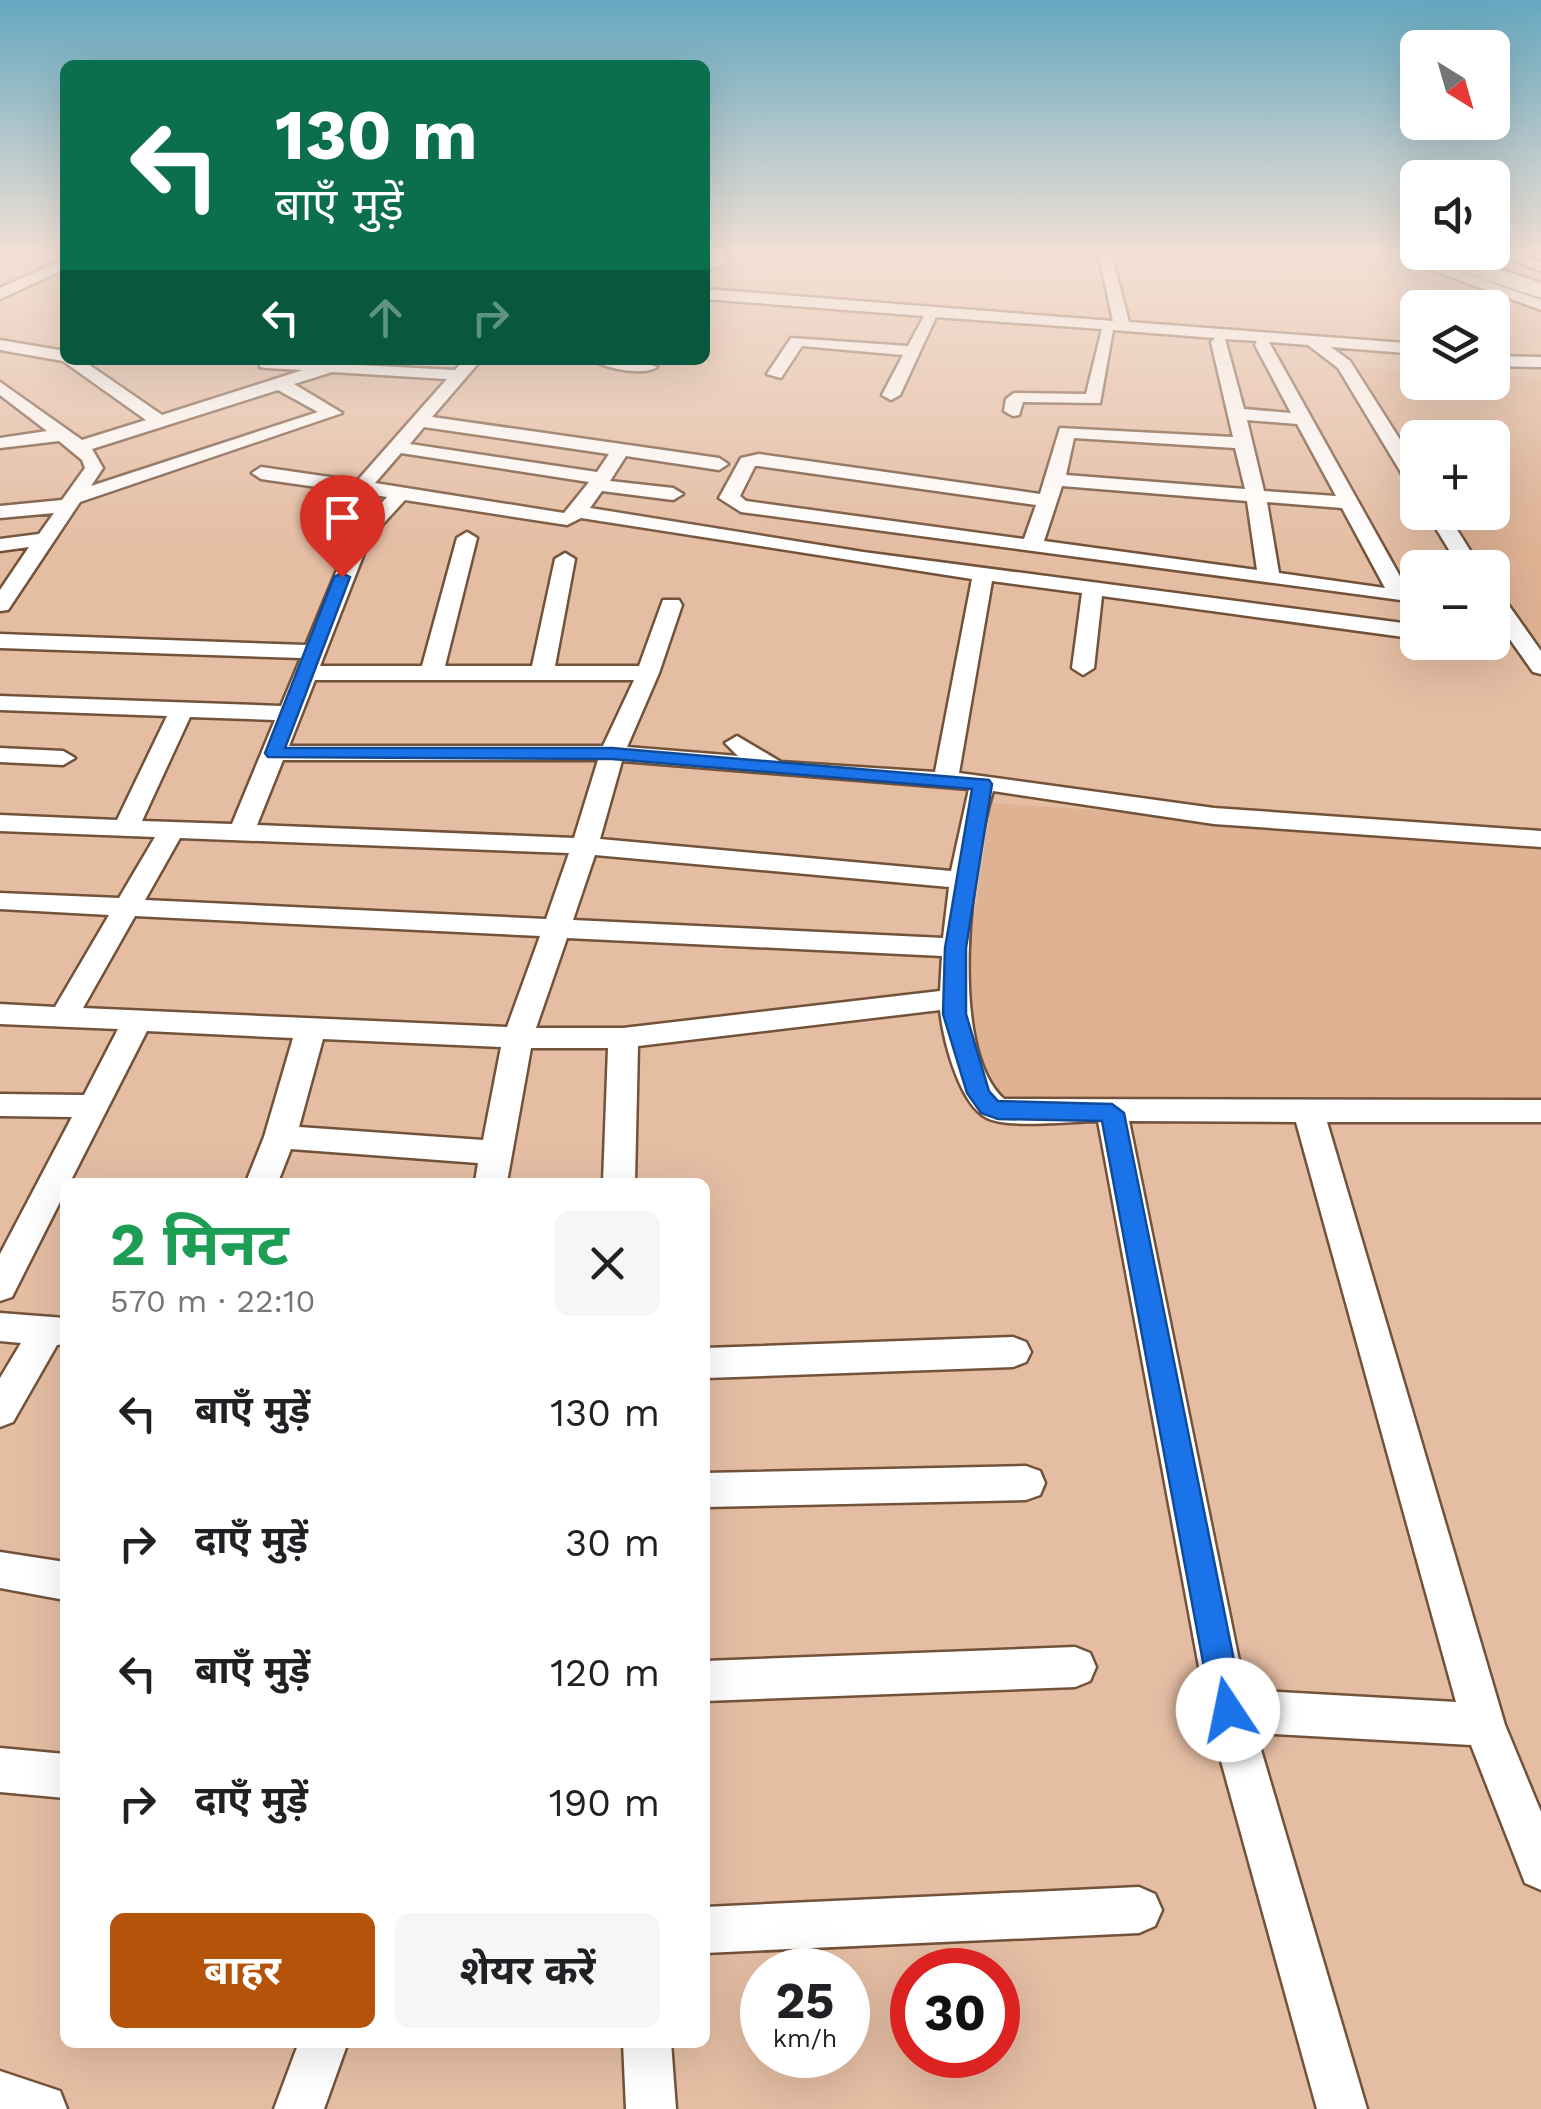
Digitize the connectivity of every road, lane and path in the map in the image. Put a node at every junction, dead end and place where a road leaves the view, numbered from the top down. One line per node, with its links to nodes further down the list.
1 (789, 353): 15 (street)
2 (913, 353): 18 (street)
3 (1108, 353): 19 (street)
4 (1222, 353): 20 (street)
5 (1268, 353): 21 (street)
6 (1329, 353): 30 (street)
7 (1510, 358): 8 (street)
8 (1541, 359)
9 (78, 365): 23 (street)
10 (298, 365): 12 (street)
11 (636, 365): 13 (street)
12 (331, 367): 14 (street); 16 (street)
13 (649, 367)
14 (467, 368): 22 (street)
15 (775, 374)
16 (282, 384): 23 (street); 39 (street)
17 (0, 387): 24 (street)
18 (890, 395)
19 (1012, 411)
20 (1238, 414): 21 (street); 26 (street)
21 (1304, 419): 41 (street)
22 (420, 420): 27 (street); 29 (street)
23 (160, 422): 28 (street)
24 (62, 434): 25 (street); 28 (street)
25 (0, 443)
26 (1244, 443): 33 (street); 38 (street)
27 (396, 447): 34 (street); 35 (street)
28 (79, 448): 39 (street)
29 (621, 450): 31 (street); 34 (street)
30 (1400, 455)
31 (719, 464)
32 (261, 473): 35 (street)
33 (1055, 480): 38 (street); 40 (street)
34 (600, 482): 37 (street); 43 (street)
35 (362, 487): 36 (street)
36 (400, 494): 43 (street); 62 (street)
37 (673, 494)
38 (1256, 497): 41 (street); 50 (street)
39 (75, 501): 42 (street); 45 (street)
40 (1048, 501): 47 (street); 47 (street)
41 (1349, 504): 51 (street)
42 (0, 512)
43 (578, 512): 49 (street)
44 (468, 538): 64 (street)
45 (48, 539): 46 (street); 52 (street)
46 (0, 544)
47 (1032, 546): 50 (street)
48 (564, 559): 65 (street)
49 (983, 573): 53 (street); 76 (street)
50 (1269, 578): 54 (street)
51 (1400, 582)
52 (8, 583): 55 (street)
53 (1093, 587): 58 (street); 63 (street)
54 (1400, 595)
55 (0, 605)
56 (671, 605): 66 (street)
57 (1510, 623): 61 (street)
58 (1400, 630)
59 (0, 641): 62 (street)
60 (1510, 649): 61 (street)
61 (1534, 657)
62 (308, 662): 64 (street); 69 (street)
63 (1083, 668)
64 (432, 673): 65 (street)
65 (542, 673): 66 (street)
66 (648, 673): 72 (street)
67 (0, 703): 68 (street)
68 (182, 709): 69 (street); 79 (street)
69 (290, 714): 71 (street)
70 (737, 743): 75 (street)
71 (274, 753): 72 (street); 81 (street)
72 (612, 754): 75 (street); 83 (street)
73 (0, 755): 74 (street)
74 (62, 758)
75 (765, 764): 76 (street)
76 (946, 779): 77 (street)
77 (982, 784): 82 (street); 84 (street)
78 (0, 824): 79 (street)
79 (125, 829): 80 (street)
80 (171, 831): 81 (street); 86 (street)
81 (241, 834): 83 (street)
82 (1541, 839)
83 (585, 846): 84 (street); 87 (street)
84 (965, 880): 88 (street)
85 (0, 901): 86 (street)
86 (128, 907): 87 (street); 91 (street)
87 (554, 928): 88 (street); 94 (street)
88 (956, 948): 89 (street)
89 (955, 999): 95 (street); 100 (street)
90 (0, 1014): 91 (street)
91 (63, 1018): 92 (street)
92 (136, 1021): 93 (street); 97 (street)
93 (311, 1028): 94 (street); 101 (street)
94 (518, 1038): 95 (street); 102 (street)
95 (623, 1038): 104 (street)
96 (0, 1105): 97 (street)
97 (93, 1106): 105 (street)
98 (1541, 1111): 99 (street)
99 (1309, 1112): 100 (street); 118 (street)
100 (1112, 1113): 117 (street)
101 (280, 1136): 102 (street); 103 (street)
102 (494, 1168)
103 (264, 1178)
104 (619, 1178)
105 (0, 1287)
106 (0, 1327): 107 (street)
107 (56, 1330): 110 (street)
108 (1013, 1352): 109 (street)
109 (710, 1363)
110 (0, 1411)
111 (1026, 1482): 112 (street)
112 (710, 1490)
113 (0, 1570): 114 (street)
114 (60, 1580)
115 (1074, 1667): 116 (street)
116 (710, 1680)
117 (1228, 1710): 118 (street); 130 (street)
118 (1484, 1725): 121 (street)
119 (0, 1770): 120 (street)
120 (60, 1776)
121 (1541, 1867)
122 (1139, 1910): 123 (street)
123 (710, 1930)
124 (322, 2048): 128 (street)
125 (645, 2048): 129 (street)
126 (0, 2096): 127 (street)
127 (42, 2109)
128 (299, 2109)
129 (651, 2109)
130 (1342, 2109)

